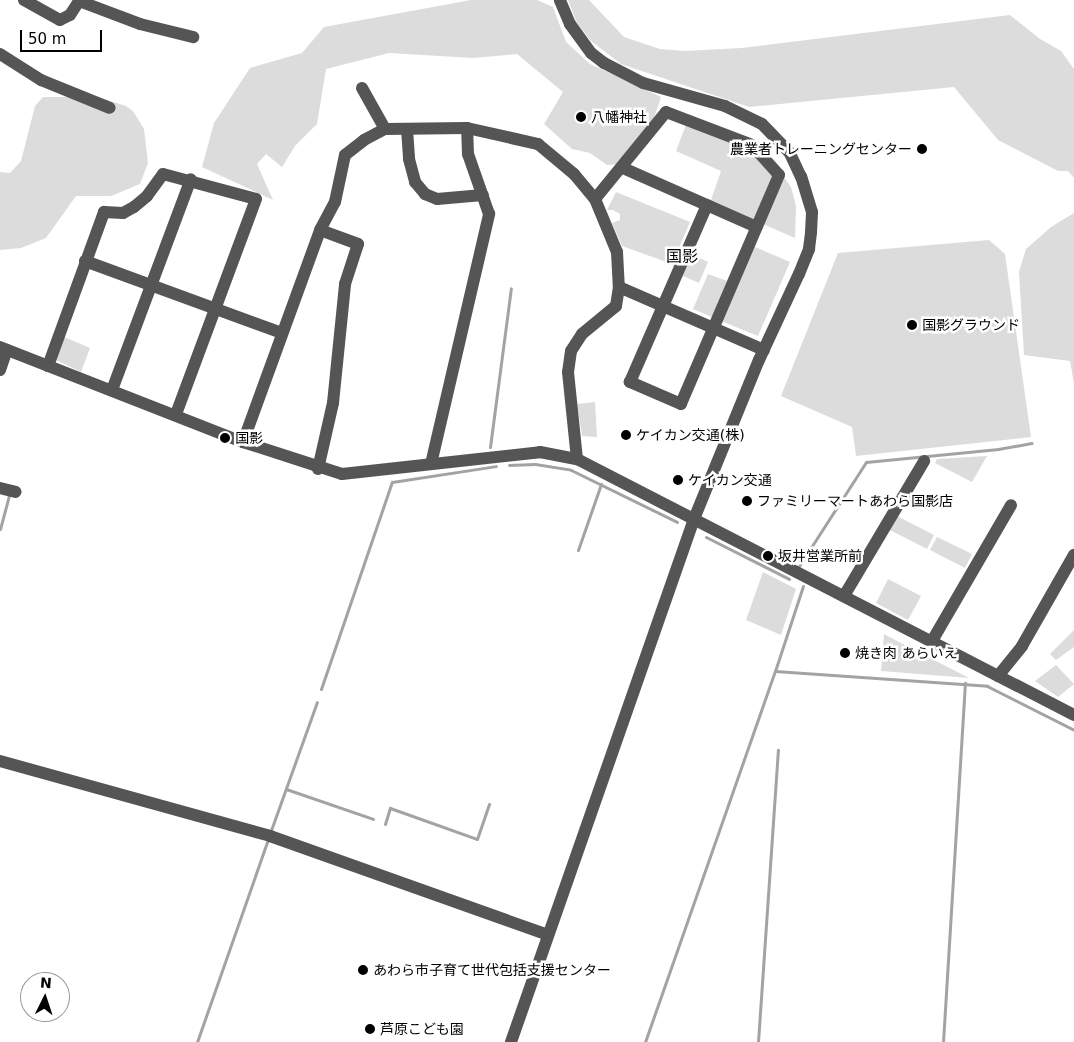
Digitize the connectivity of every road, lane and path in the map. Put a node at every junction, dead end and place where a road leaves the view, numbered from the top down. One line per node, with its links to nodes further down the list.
1 (24, 0): 3 (street)
2 (553, 1): 25 (street)
3 (193, 37)
4 (0, 54): 6 (street)
5 (362, 88): 9 (street)
6 (110, 108)
7 (407, 128): 8 (street); 9 (street); 12 (street)
8 (467, 128): 12 (street); 13 (street)
9 (385, 129): 16 (street)
10 (623, 168): 13 (street); 14 (street); 15 (street)
11 (191, 179): 17 (street); 18 (street); 21 (street)
12 (483, 194): 33 (street)
13 (595, 199): 19 (street)
14 (707, 205): 15 (street); 20 (street)
15 (757, 227): 22 (street)
16 (320, 230): 23 (street); 34 (street)
17 (85, 261): 18 (street); 26 (street)
18 (152, 286): 21 (street); 28 (street)
19 (619, 287): 20 (street); 31 (street)
20 (663, 306): 22 (street); 22 (street)
21 (216, 309): 23 (street); 29 (street)
22 (714, 327): 25 (street)
23 (282, 333): 30 (street)
24 (4, 349): 26 (street); 27 (street)
25 (764, 350): 38 (street)
26 (48, 366): 28 (street)
27 (0, 370)
28 (112, 390): 29 (street)
29 (176, 414): 30 (street)
30 (244, 442): 34 (street)
31 (577, 459): 33 (street); 38 (street)
32 (924, 461): 40 (street)
33 (431, 464): 34 (street)
34 (318, 469)
35 (0, 488): 36 (street)
36 (16, 492)
37 (1011, 505): 41 (street)
38 (694, 519): 40 (street); 45 (street)
39 (1074, 555): 42 (street)
40 (844, 596): 41 (street)
41 (932, 641): 42 (street)
42 (998, 676): 43 (street)
43 (1074, 715)
44 (0, 761): 45 (street)
45 (548, 935): 46 (street)
46 (510, 1042)

